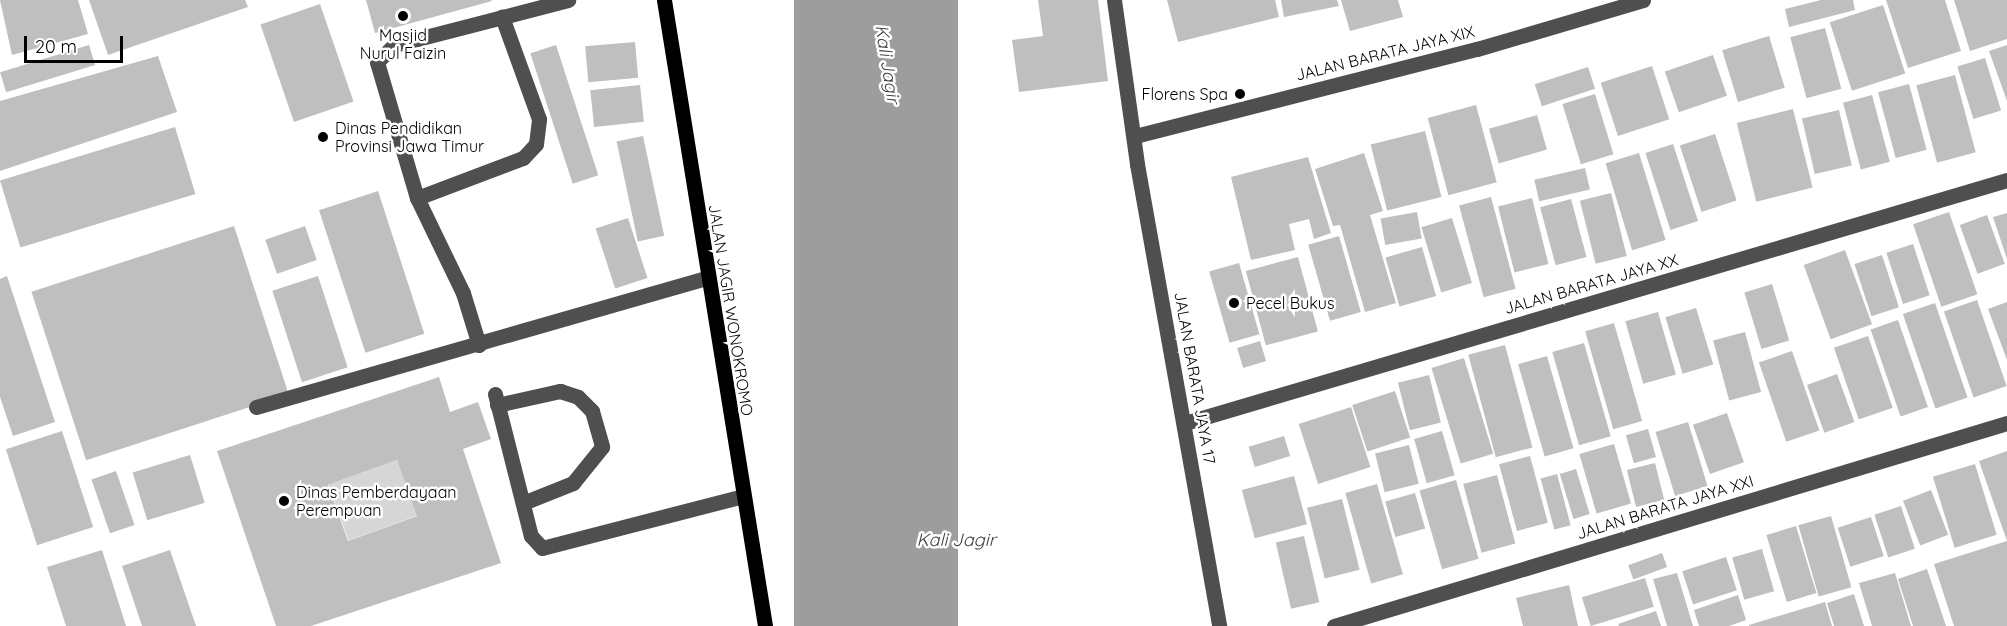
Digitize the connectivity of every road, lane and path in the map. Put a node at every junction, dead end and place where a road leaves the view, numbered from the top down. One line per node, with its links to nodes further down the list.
1 (568, 0): 5 (street)
2 (664, 0): 9 (main road, JALAN JAGIR WONOKROMO)
3 (1114, 0): 6 (street, JALAN BARATA JAYA 17)
4 (1643, 0): 6 (street, JALAN BARATA JAYA XIX)
5 (502, 17): 8 (street); 8 (street)
6 (1135, 136): 12 (street, JALAN BARATA JAYA 17)
7 (2007, 180): 12 (street, JALAN BARATA JAYA XX)
8 (417, 198): 10 (street)
9 (708, 277): 10 (street); 14 (main road, JALAN JAGIR WONOKROMO)
10 (479, 345): 11 (street)
11 (256, 407)
12 (1185, 423): 17 (street, JALAN BARATA JAYA 17)
13 (2007, 423): 18 (street, JALAN BARATA JAYA XXI)
14 (742, 496): 15 (street); 16 (main road, JALAN JAGIR WONOKROMO)
15 (523, 503): 15 (street)
16 (765, 626)
17 (1219, 626)
18 (1334, 626)

